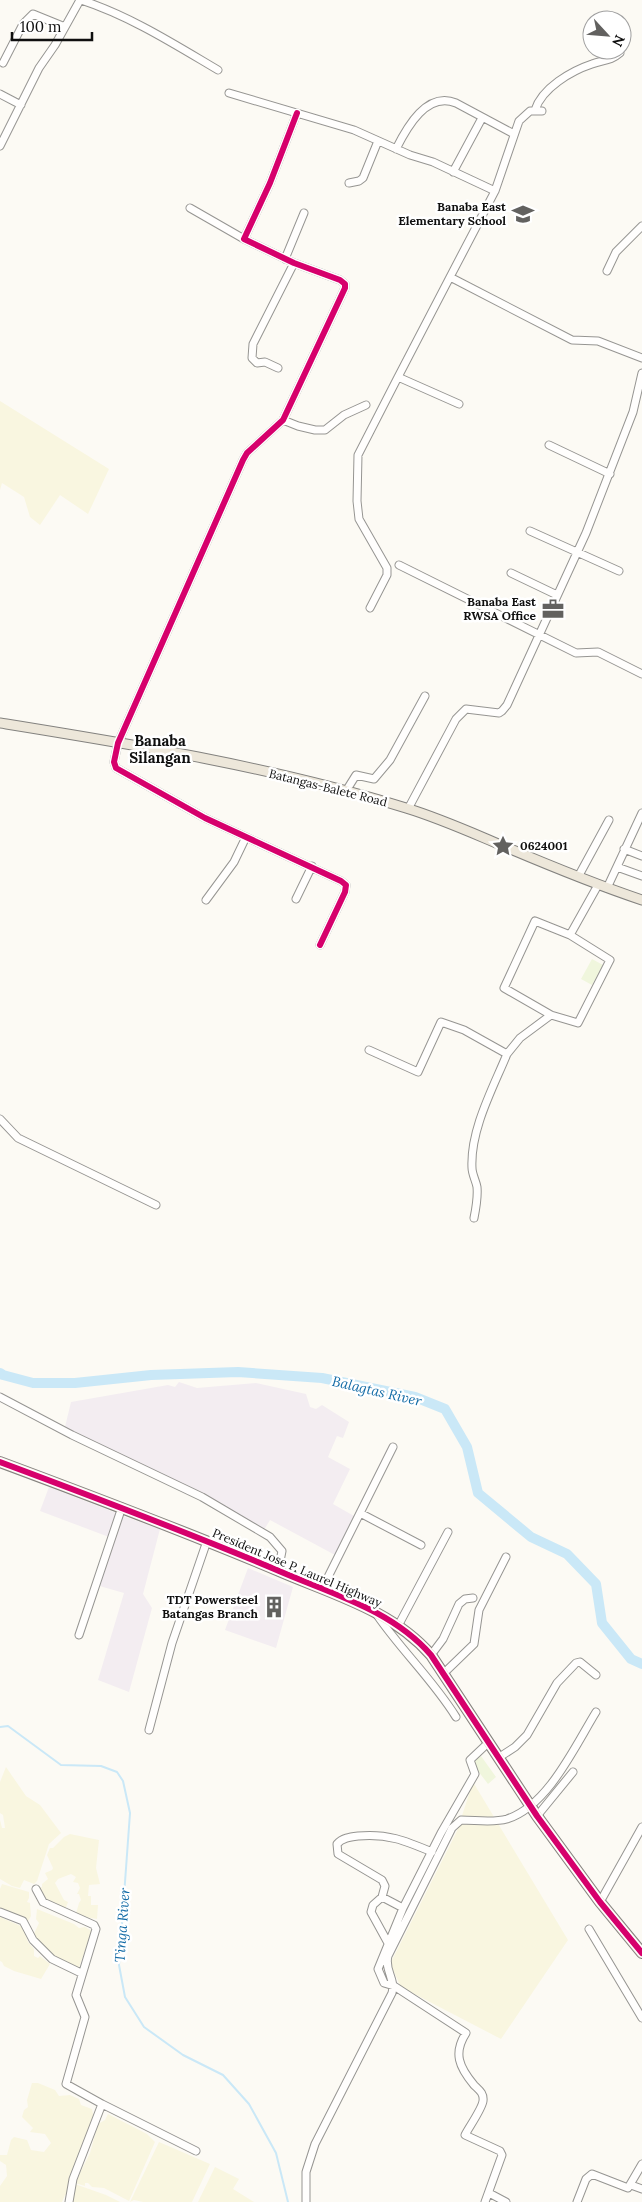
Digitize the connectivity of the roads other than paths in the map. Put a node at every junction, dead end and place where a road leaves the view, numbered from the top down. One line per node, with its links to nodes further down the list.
1 (81, 0): 2 (street); 5 (street)
2 (65, 27): 4 (street); 8 (street)
3 (608, 60): 11 (street)
4 (3, 63)
5 (218, 70)
6 (229, 93): 9 (street)
7 (0, 94): 8 (street)
8 (21, 105): 13 (street)
9 (297, 113): 12 (street); 21 (street)
10 (482, 118): 11 (street); 14 (street); 15 (street)
11 (514, 134): 17 (street)
12 (378, 141): 14 (street); 16 (street)
13 (0, 146)
14 (396, 149): 15 (street)
15 (453, 172): 17 (street)
16 (349, 183)
17 (496, 191): 25 (street)
18 (190, 208): 21 (street)
19 (304, 213): 22 (street)
20 (642, 226): 24 (street)
21 (244, 239): 22 (street)
22 (285, 258): 23 (street)
23 (294, 263): 27 (street); 32 (street)
24 (607, 270)
25 (450, 278): 26 (street); 29 (street)
26 (642, 358)
27 (278, 368)
28 (642, 373): 34 (street)
29 (398, 377): 30 (street); 41 (street)
30 (459, 404)
31 (366, 405): 32 (street)
32 (283, 420): 46 (street)
33 (549, 445): 34 (street)
34 (610, 474): 36 (street)
35 (530, 531): 36 (street)
36 (578, 551): 38 (street); 40 (street)
37 (399, 565): 42 (street)
38 (619, 571)
39 (511, 573): 40 (street)
40 (558, 595): 42 (street)
41 (370, 608)
42 (540, 633): 43 (street); 48 (street)
43 (642, 674)
44 (425, 696): 47 (street)
45 (0, 722): 46 (main road, Batangas-Balete Road)
46 (118, 742): 47 (main road, Batangas-Balete Road); 51 (street)
47 (346, 791): 48 (main road, Batangas-Balete Road)
48 (408, 809): 57 (main road, Batangas-Balete Road)
49 (642, 813): 52 (street)
50 (609, 820): 57 (street)
51 (246, 837): 54 (street); 60 (street)
52 (624, 849): 53 (street); 55 (street)
53 (642, 856)
54 (312, 866): 59 (street); 63 (street)
55 (617, 867): 56 (street); 58 (street)
56 (642, 876)
57 (578, 877): 58 (main road, Batangas-Balete Road)
58 (603, 887): 61 (main road, Batangas-Balete Road); 62 (street)
59 (296, 899)
60 (206, 900)
61 (642, 900)
62 (570, 935): 64 (street); 64 (street)
63 (320, 945)
64 (551, 1015): 66 (street)
65 (369, 1050): 66 (street)
66 (507, 1054): 69 (street)
67 (0, 1119): 68 (street)
68 (156, 1205)
69 (474, 1218)
70 (0, 1397): 79 (street)
71 (393, 1447): 74 (street)
72 (0, 1462): 73 (highway, President Jose P. Laurel Highway)
73 (122, 1508): 76 (highway, President Jose P. Laurel Highway); 84 (street)
74 (360, 1513): 77 (street); 80 (street)
75 (448, 1532): 83 (street)
76 (207, 1541): 79 (highway, President Jose P. Laurel Highway); 90 (street)
77 (421, 1545)
78 (506, 1557): 86 (street)
79 (278, 1570): 80 (highway, President Jose P. Laurel Highway)
80 (322, 1589): 82 (highway, President Jose P. Laurel Highway)
81 (473, 1598): 85 (street)
82 (374, 1611): 83 (highway, President Jose P. Laurel Highway); 89 (street)
83 (398, 1626): 85 (highway, President Jose P. Laurel Highway)
84 (78, 1635)
85 (430, 1655): 86 (highway, President Jose P. Laurel Highway)
86 (443, 1674): 91 (highway, President Jose P. Laurel Highway)
87 (596, 1675): 92 (street)
88 (596, 1712): 94 (street)
89 (456, 1717)
90 (149, 1730)
91 (488, 1743): 92 (highway, President Jose P. Laurel Highway); 97 (street)
92 (498, 1758): 94 (highway, President Jose P. Laurel Highway)
93 (573, 1772): 95 (street)
94 (530, 1805): 95 (highway, President Jose P. Laurel Highway); 107 (street)
95 (537, 1816): 100 (highway, President Jose P. Laurel Highway)
96 (642, 1827): 100 (street)
97 (432, 1852): 99 (street); 101 (street)
98 (36, 1889): 106 (street)
99 (382, 1897): 101 (street); 104 (street)
100 (600, 1902): 105 (highway, President Jose P. Laurel Highway)
101 (403, 1908): 104 (street)
102 (0, 1912): 106 (street)
103 (588, 1928): 108 (street)
104 (388, 1943): 107 (street)
105 (642, 1952)
106 (81, 1973): 109 (street)
107 (394, 1986): 114 (street); 116 (street)
108 (642, 2018)
109 (102, 2104): 110 (street); 115 (street)
110 (196, 2151)
111 (642, 2164): 112 (street)
112 (631, 2185): 113 (street); 119 (street)
113 (642, 2189)
114 (489, 2193): 117 (street); 118 (street)
115 (69, 2202)
116 (306, 2202)
117 (485, 2202)
118 (506, 2202)
119 (577, 2202)

